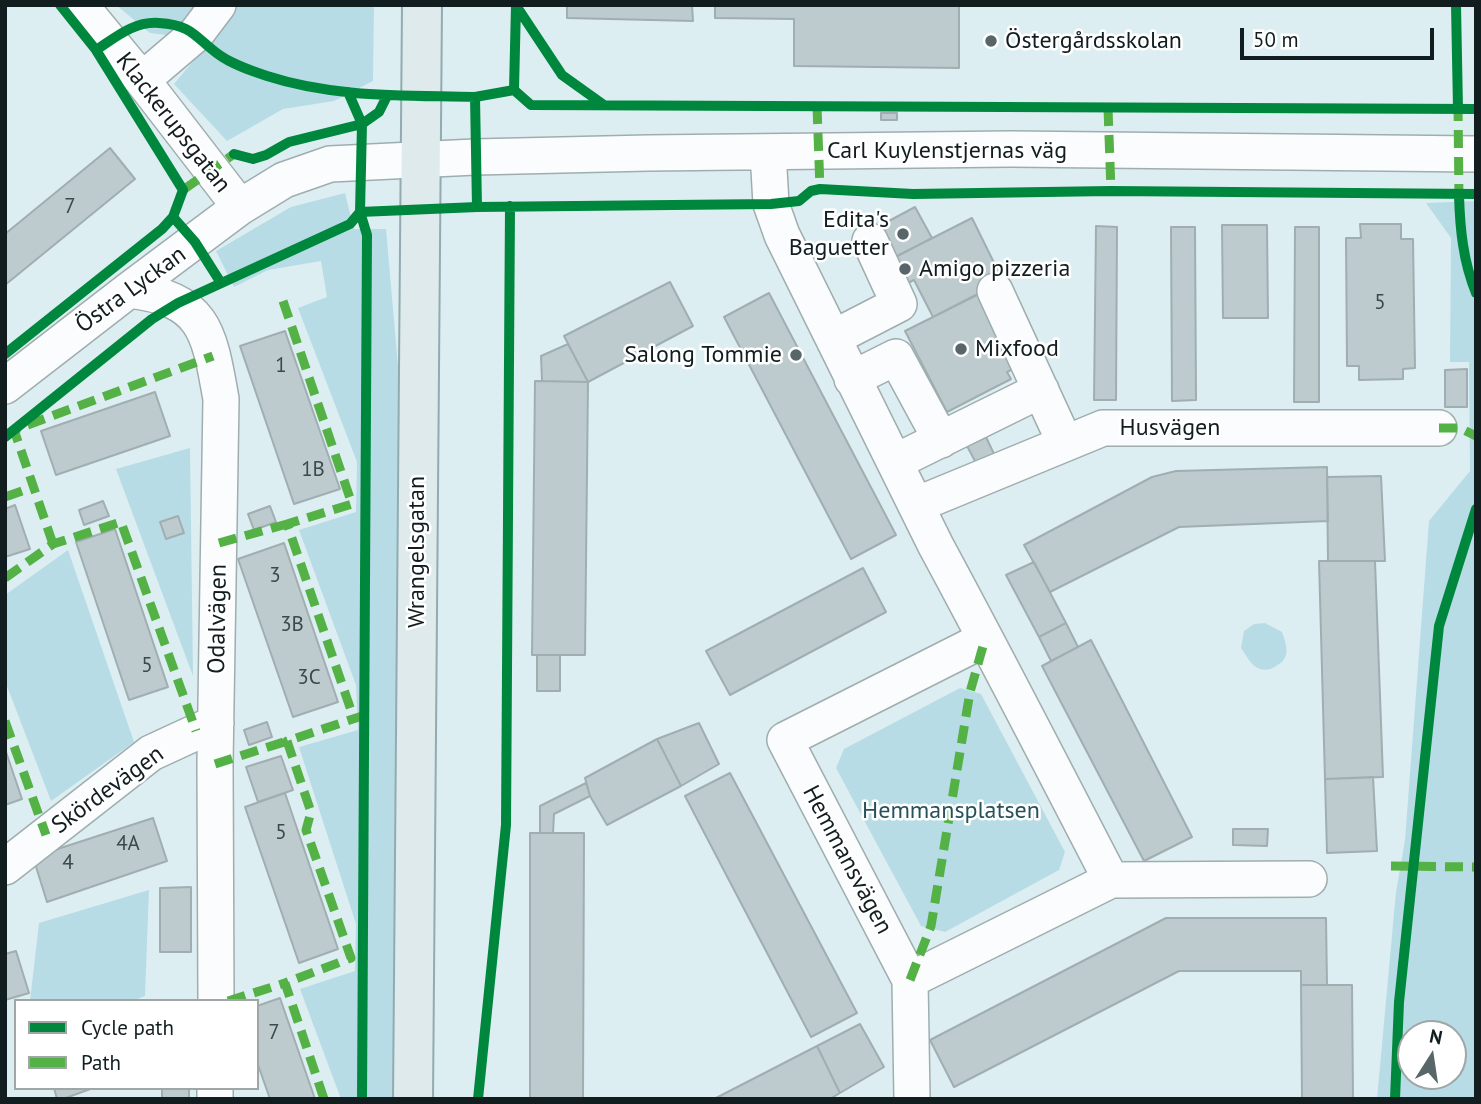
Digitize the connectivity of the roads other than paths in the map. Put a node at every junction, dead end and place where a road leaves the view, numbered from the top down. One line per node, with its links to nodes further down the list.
1 (80, 5): 4 (street, Klackerupsgatan)
2 (218, 5): 4 (street)
3 (422, 5): 7 (main road, Wrangelsgatan)
4 (142, 80): 8 (street, Klackerupsgatan)
5 (768, 152): 6 (street, Carl Kuylenstjernas väg); 7 (street, Carl Kuylenstjernas väg); 12 (street)
6 (1476, 154)
7 (419, 159): 8 (street, Östra Lyckan); 28 (main road, Wrangelsgatan)
8 (240, 208): 10 (street, Östra Lyckan)
9 (870, 241): 12 (street)
10 (129, 290): 14 (street, Östra Lyckan); 22 (street, Odalvägen)
11 (995, 291): 15 (street)
12 (833, 338): 13 (street)
13 (852, 379): 17 (street); 19 (street)
14 (5, 386)
15 (1041, 390): 17 (street); 18 (street)
16 (1439, 428): 18 (street, Husvägen)
17 (941, 440): 19 (street)
18 (1065, 443): 20 (street, Husvägen)
19 (895, 462): 20 (street)
20 (916, 505): 21 (street)
21 (985, 639): 25 (street); 26 (street, Hemmansvägen)
22 (216, 723): 23 (street, Skördevägen); 27 (street, Odalvägen)
23 (5, 867)
24 (1309, 879): 25 (street)
25 (1111, 880): 26 (street)
26 (910, 980): 29 (street)
27 (216, 999)
28 (413, 1099)
29 (912, 1099)

